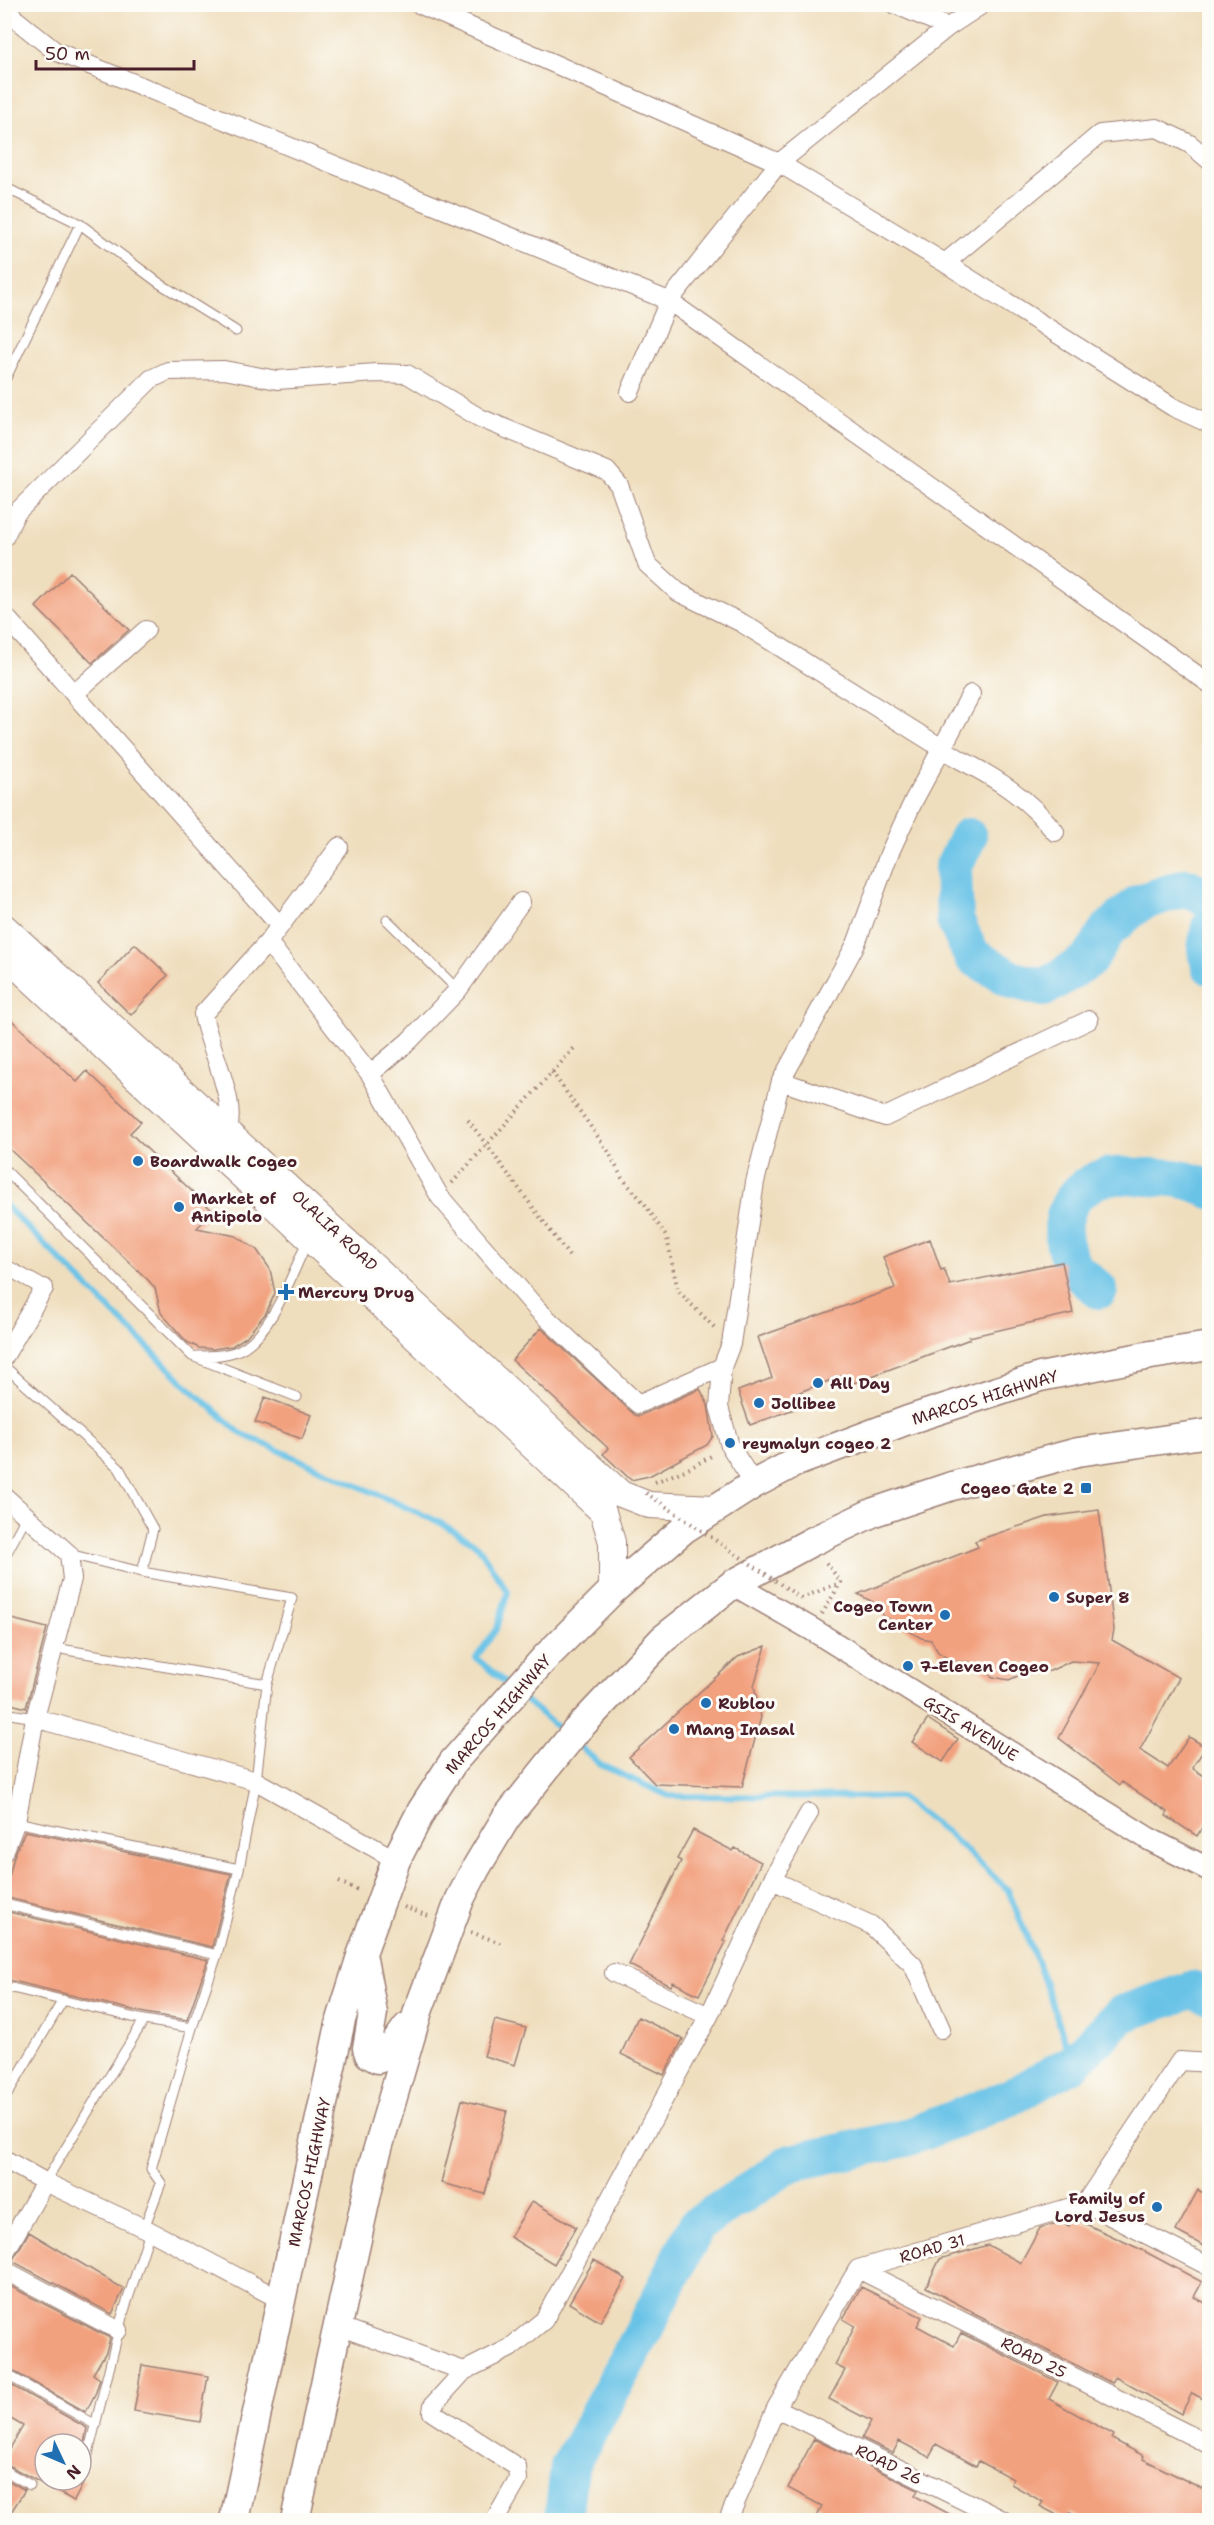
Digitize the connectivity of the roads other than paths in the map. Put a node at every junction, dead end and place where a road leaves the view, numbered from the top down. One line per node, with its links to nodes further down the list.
1 (6, 4): 11 (street)
2 (419, 4): 7 (street)
3 (894, 4): 5 (street)
4 (983, 4): 5 (street)
5 (948, 27): 7 (street)
6 (1209, 161): 10 (street)
7 (779, 163): 10 (street); 11 (street)
8 (4, 187): 9 (lane)
9 (80, 224): 12 (lane); 13 (lane)
10 (945, 262): 15 (street)
11 (669, 301): 14 (street); 20 (street)
12 (236, 331)
13 (4, 382)
14 (630, 392)
15 (1209, 424)
16 (10, 507): 17 (street); 23 (street)
17 (4, 538)
18 (4, 615): 21 (street)
19 (146, 630): 21 (street)
20 (1209, 684)
21 (74, 694): 28 (street)
22 (971, 694): 23 (street)
23 (941, 748): 24 (street); 35 (street)
24 (1054, 832)
25 (339, 847): 28 (street)
26 (522, 902): 32 (street)
27 (387, 920): 32 (lane)
28 (280, 926): 30 (street)
29 (4, 927): 36 (main road, OLALIA ROAD)
30 (268, 942): 34 (street); 36 (street)
31 (4, 954): 36 (main road, OLALIA ROAD)
32 (458, 990): 34 (street)
33 (1089, 1020): 35 (street)
34 (370, 1074): 45 (street)
35 (781, 1081): 45 (street)
36 (221, 1141): 38 (main road, OLALIA ROAD)
37 (4, 1170): 42 (lane)
38 (317, 1229): 42 (lane); 50 (main road, OLALIA ROAD); 56 (main road, OLALIA ROAD)
39 (4, 1266): 40 (street)
40 (44, 1288): 43 (street)
41 (1209, 1346): 48 (main road, MARCOS HIGHWAY)
42 (192, 1356): 46 (lane)
43 (4, 1357)
44 (4, 1366): 54 (lane)
45 (722, 1367): 48 (street)
46 (297, 1396)
47 (1209, 1433): 55 (main road)
48 (754, 1484): 50 (main road, MARCOS HIGHWAY)
49 (4, 1496): 51 (street)
50 (714, 1508): 56 (main road, MARCOS HIGHWAY)
51 (26, 1516): 52 (street); 53 (lane)
52 (69, 1554): 54 (lane); 57 (street)
53 (4, 1558)
54 (142, 1572): 58 (lane)
55 (733, 1584): 67 (street, GSIS AVENUE); 75 (main road)
56 (612, 1591): 65 (main road, MARCOS HIGHWAY)
57 (55, 1648): 58 (lane); 60 (street)
58 (267, 1684): 61 (lane)
59 (4, 1713): 60 (lane)
60 (35, 1718): 61 (street); 63 (street)
61 (256, 1781): 65 (street); 66 (lane)
62 (809, 1813): 68 (street)
63 (16, 1822): 64 (street); 66 (lane)
64 (4, 1852)
65 (396, 1860): 70 (main road, MARCOS HIGHWAY)
66 (239, 1869): 71 (lane)
67 (1209, 1870)
68 (772, 1880): 76 (street); 79 (street)
69 (4, 1904): 71 (lane)
70 (362, 1953): 75 (main road); 90 (main road, MARCOS HIGHWAY)
71 (217, 1955): 78 (lane)
72 (614, 1972): 76 (street)
73 (4, 1986): 74 (lane)
74 (63, 2000): 77 (lane); 81 (lane)
75 (418, 2011): 91 (main road)
76 (709, 2016): 93 (street)
77 (144, 2020): 78 (lane); 83 (lane)
78 (192, 2028): 85 (lane)
79 (941, 2030)
80 (1209, 2063): 84 (street)
81 (4, 2100)
82 (4, 2159): 83 (street)
83 (45, 2182): 85 (street); 86 (street)
84 (1085, 2203): 87 (street); 89 (street, ROAD 31)
85 (147, 2230): 90 (street); 92 (lane)
86 (4, 2254)
87 (1209, 2267)
88 (4, 2270): 92 (street)
89 (858, 2270): 95 (street); 98 (street, ROAD 25)
90 (281, 2300): 101 (main road, MARCOS HIGHWAY)
91 (338, 2326): 93 (street); 102 (main road)
92 (118, 2330): 96 (lane)
93 (464, 2371): 103 (street)
94 (4, 2373): 96 (lane)
95 (776, 2408): 104 (street); 105 (street, ROAD 26)
96 (96, 2425): 97 (lane)
97 (93, 2436)
98 (1209, 2445)
99 (4, 2470): 100 (lane)
100 (30, 2485)
101 (234, 2520)
102 (295, 2520)
103 (495, 2520)
104 (728, 2520)
105 (1003, 2520)

